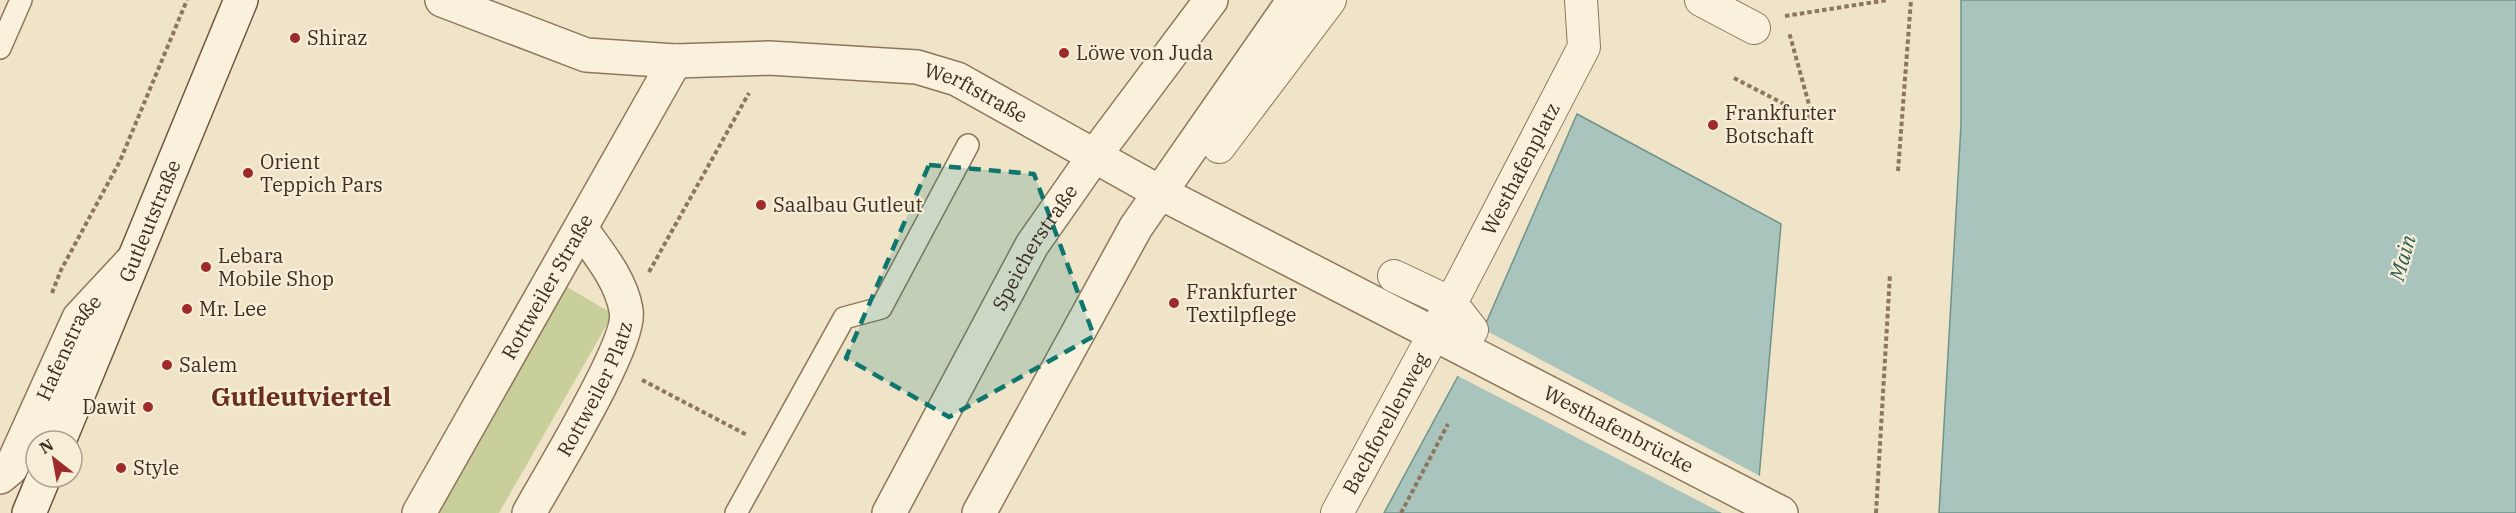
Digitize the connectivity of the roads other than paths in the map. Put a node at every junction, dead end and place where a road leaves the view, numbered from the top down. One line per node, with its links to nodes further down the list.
1 (21, 0): 10 (lane)
2 (241, 0): 17 (street, Gutleutstraße)
3 (442, 0): 11 (street, Werftstraße)
4 (1211, 0): 14 (street, Speicherstraße)
5 (1294, 0): 15 (street)
6 (1330, 0): 13 (street)
7 (1581, 0): 19 (street, Westhafenplatz)
8 (1701, 0): 9 (street)
9 (1766, 23)
10 (0, 48)
11 (675, 61): 14 (street, Werftstraße); 16 (street, Rottweiler Straße)
12 (968, 145): 29 (lane)
13 (1219, 147)
14 (1095, 155): 15 (street, Werftstraße); 30 (street, Speicherstraße)
15 (1159, 192): 20 (street, Werftstraße); 31 (street)
16 (582, 230): 27 (street, Rottweiler Straße); 28 (street, Rottweiler Platz)
17 (135, 257): 22 (street, Gutleutstraße); 23 (street, Hafenstraße)
18 (1394, 276): 19 (street)
19 (1451, 303): 20 (street, Westhafenplatz); 21 (street)
20 (1433, 333): 21 (street, Werftstraße); 32 (street, Bachforellenweg)
21 (1467, 339): 25 (street, Westhafenbrücke)
22 (64, 429)
23 (0, 477)
24 (39, 489): 26 (street)
25 (1779, 512)
26 (29, 513)
27 (419, 513)
28 (529, 513)
29 (736, 513)
30 (888, 513)
31 (979, 513)
32 (1336, 513)

